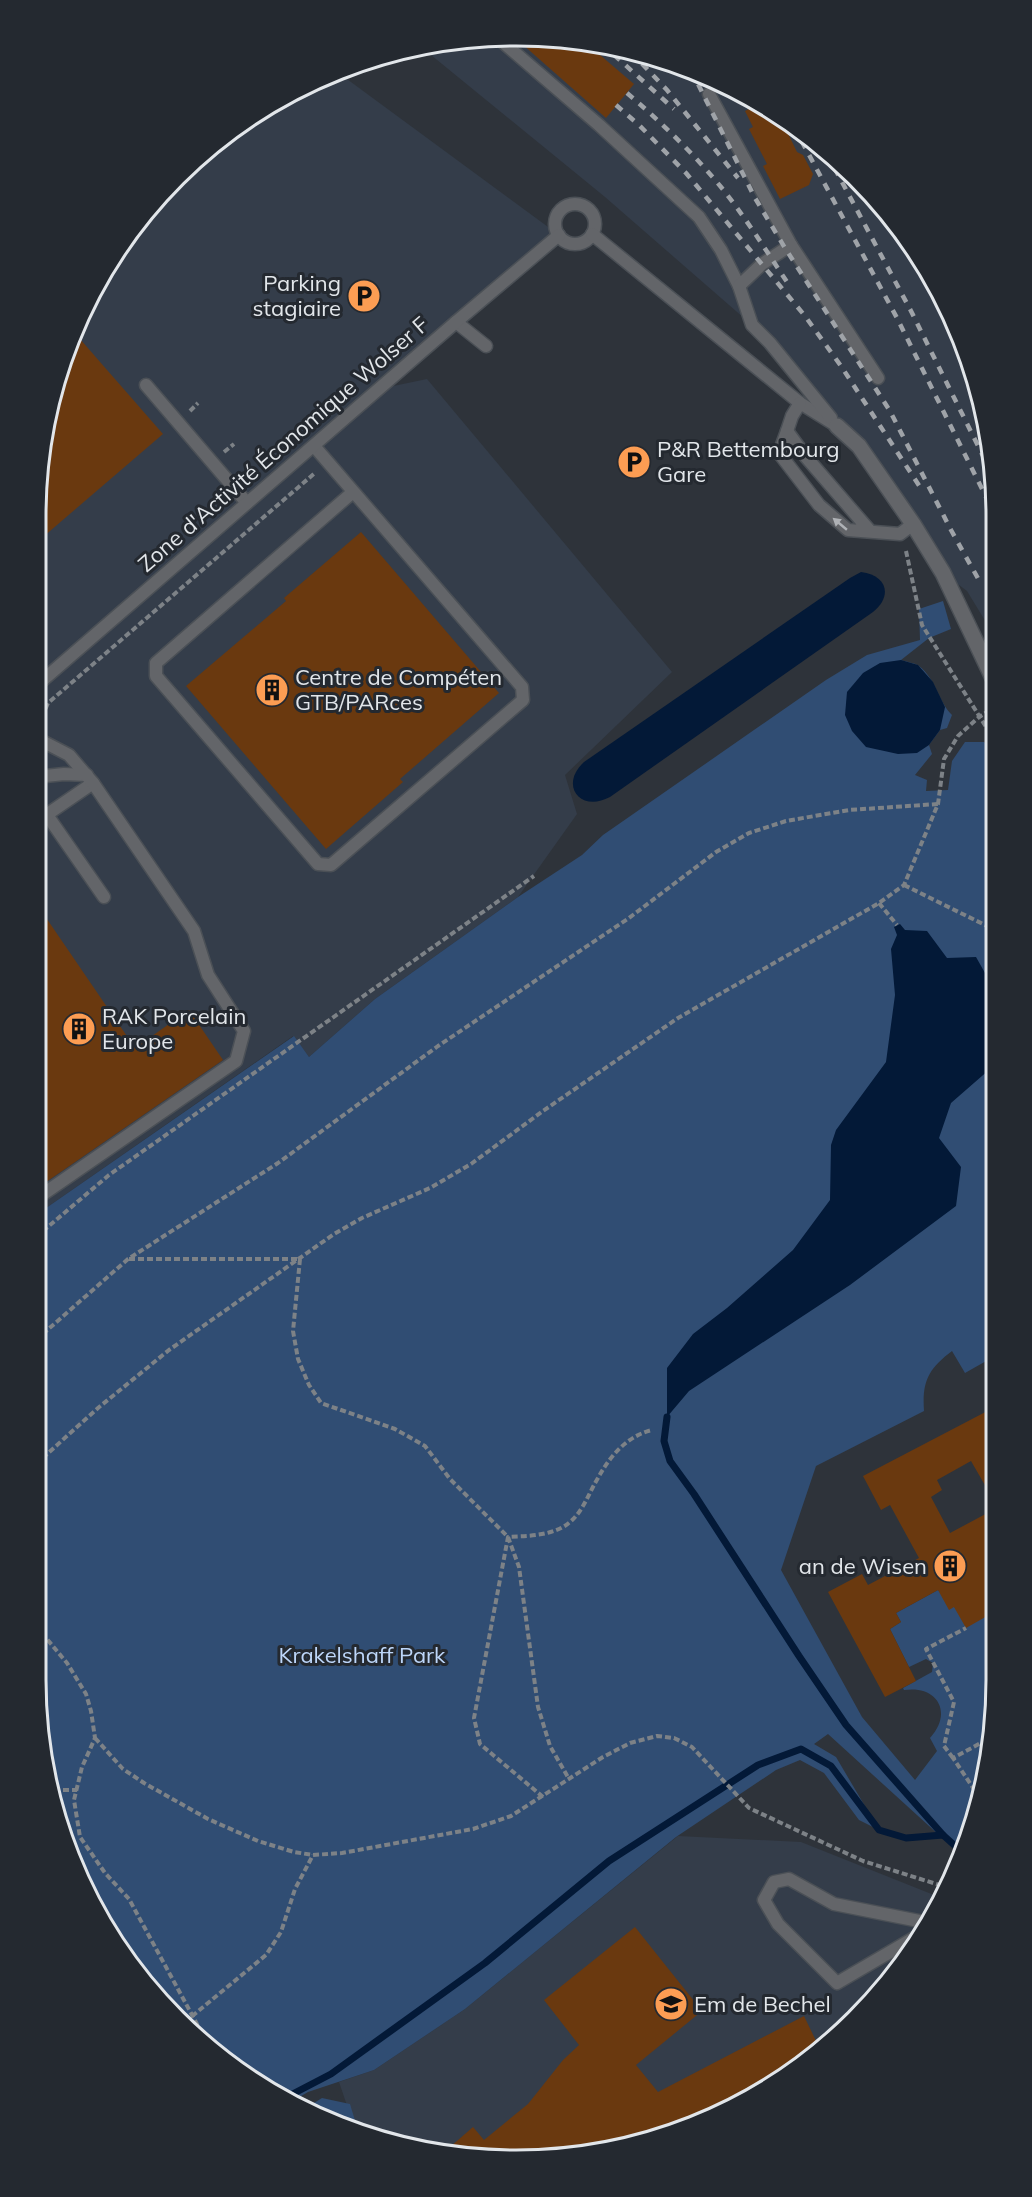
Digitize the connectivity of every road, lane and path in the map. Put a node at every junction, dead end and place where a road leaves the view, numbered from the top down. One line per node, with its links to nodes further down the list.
1 (508, 47): 6 (lane)
2 (709, 94): 5 (lane)
3 (592, 234): 4 (lane); 4 (lane); 11 (lane)
4 (559, 235): 7 (lane, Zone d'Activité Économique Wolser F)
5 (791, 245): 6 (lane); 9 (lane)
6 (740, 286): 12 (lane)
7 (456, 322): 8 (lane); 14 (lane, Zone d'Activité Économique Wolser F)
8 (486, 346)
9 (878, 378)
10 (146, 385): 17 (lane)
11 (800, 403): 12 (lane); 13 (lane)
12 (837, 426): 18 (street)
13 (787, 431): 19 (lane); 19 (lane, one-way to 13)
14 (314, 446): 15 (lane); 17 (lane, Zone d'Activité Économique Wolser F)
15 (328, 462): 16 (lane); 23 (path)
16 (353, 492): 16 (lane)
17 (248, 503): 22 (lane, Zone d'Activité Économique Wolser F)
18 (914, 524): 19 (lane); 21 (street)
19 (870, 531)
20 (905, 548): 25 (path)
21 (986, 663)
22 (46, 677)
23 (46, 708)
24 (986, 712): 25 (path)
25 (979, 717): 26 (path); 30 (path)
26 (986, 728)
27 (46, 743): 29 (lane)
28 (46, 776): 29 (lane)
29 (90, 779): 31 (lane); 38 (lane)
30 (938, 804): 33 (path); 40 (path)
31 (47, 815): 34 (lane)
32 (534, 876): 39 (path)
33 (904, 885): 35 (path); 37 (path)
34 (104, 897)
35 (879, 903): 36 (path); 41 (path)
36 (897, 925)
37 (986, 925)
38 (46, 1192)
39 (46, 1229)
40 (128, 1259): 41 (path); 42 (path)
41 (300, 1259): 44 (path); 45 (path)
42 (46, 1331)
43 (652, 1430): 45 (path)
44 (46, 1455)
45 (508, 1537): 51 (path); 55 (path)
46 (966, 1628): 50 (path)
47 (46, 1638): 48 (path)
48 (95, 1738): 54 (path); 56 (path)
49 (981, 1743): 50 (path)
50 (953, 1758): 52 (path)
51 (569, 1779): 55 (path); 57 (path)
52 (973, 1788)
53 (59, 1790): 54 (path)
54 (77, 1790): 60 (path)
55 (543, 1797): 56 (path)
56 (313, 1855): 60 (path)
57 (939, 1885)
58 (920, 1921): 59 (lane)
59 (905, 1943)
60 (191, 2016): 61 (path)
61 (197, 2025)

